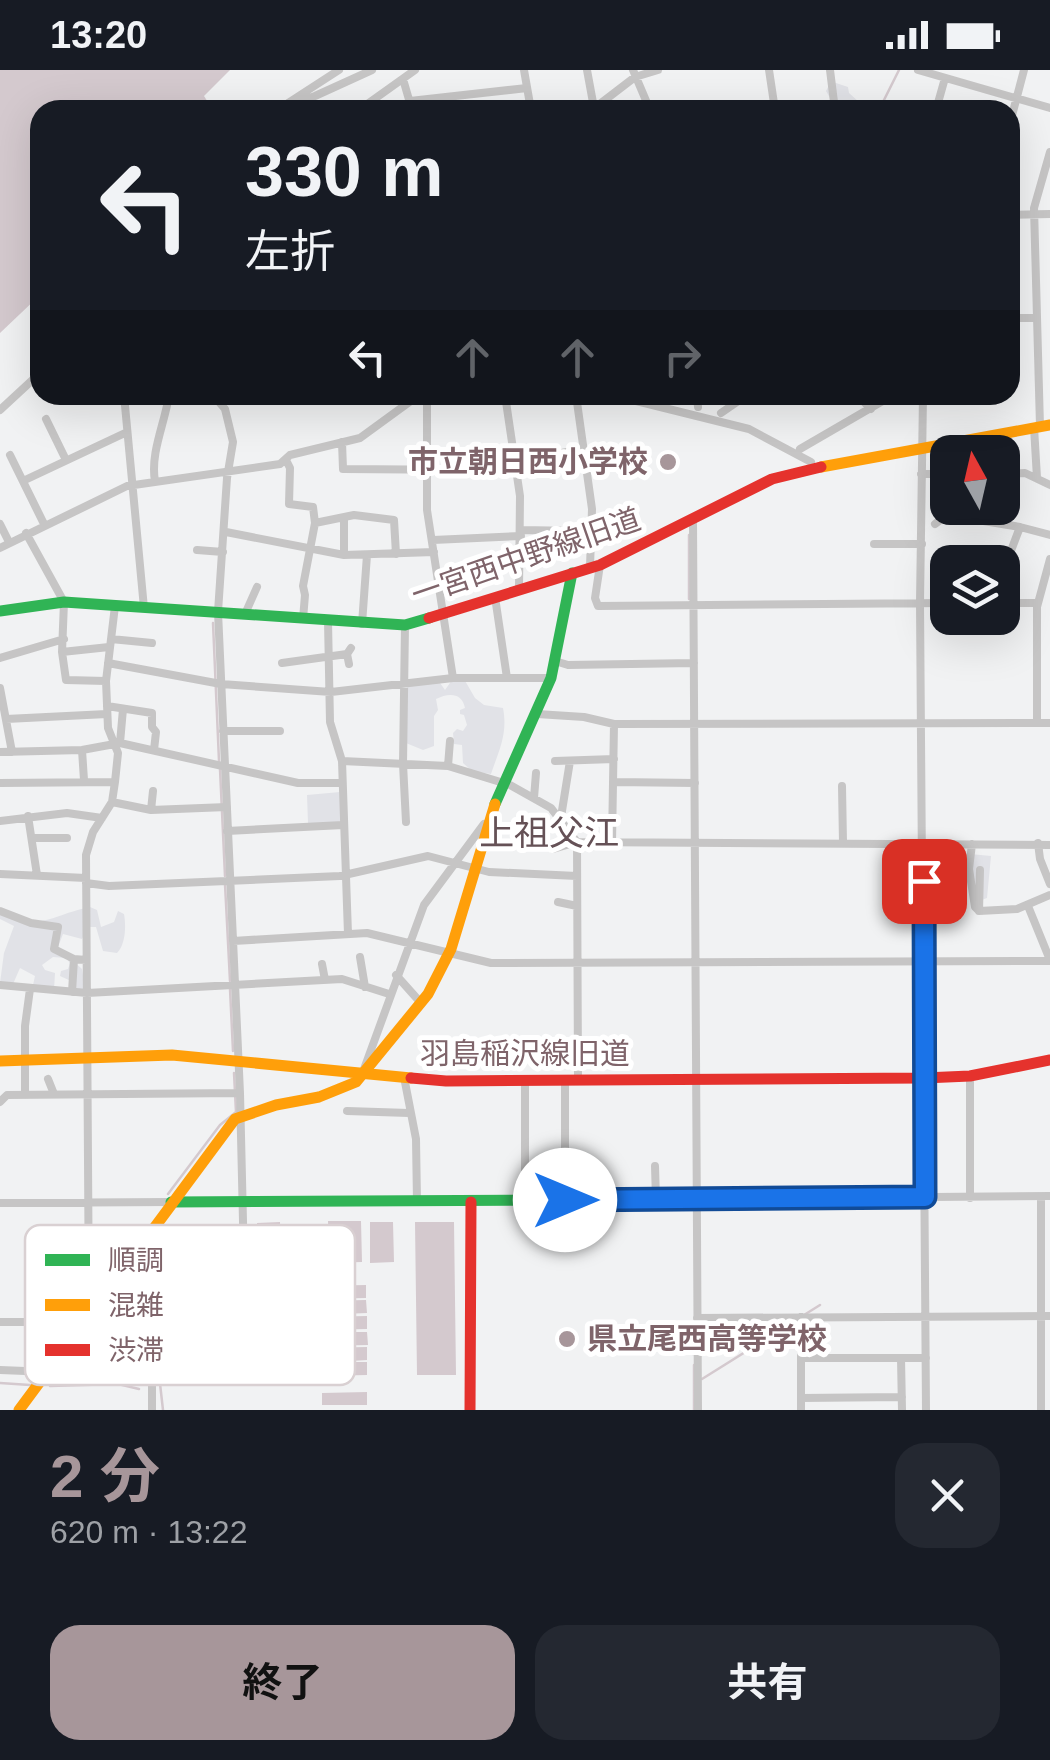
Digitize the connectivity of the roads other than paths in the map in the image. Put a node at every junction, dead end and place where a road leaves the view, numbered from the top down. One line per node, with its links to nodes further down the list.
1 (339, 70): 16 (street)
2 (372, 70): 17 (street)
3 (415, 70): 13 (street)
4 (524, 70): 14 (street)
5 (588, 70): 22 (street)
6 (658, 70): 11 (street)
7 (769, 70): 25 (street)
8 (830, 70): 26 (street)
9 (918, 70): 12 (street)
10 (1024, 70): 15 (street)
11 (634, 74): 23 (street); 24 (street)
12 (945, 78): 15 (street); 27 (street)
13 (404, 79): 18 (street); 19 (street)
14 (527, 88): 20 (street); 21 (street)
15 (1017, 98): 28 (street)
16 (297, 100)
17 (304, 100)
18 (374, 100)
19 (409, 100)
20 (450, 100)
21 (529, 100)
22 (592, 100)
23 (604, 100)
24 (646, 100)
25 (774, 100)
26 (834, 100)
27 (939, 100)
28 (1050, 107)
29 (1050, 152): 32 (street)
30 (1020, 214): 32 (street)
31 (1050, 214): 32 (street)
32 (1034, 215): 33 (street)
33 (1036, 262): 34 (street); 36 (street)
34 (1050, 262)
35 (1020, 318): 36 (street)
36 (1036, 318): 54 (street)
37 (30, 382): 51 (street)
38 (124, 405): 55 (street)
39 (168, 405): 72 (street)
40 (222, 405): 66 (street)
41 (406, 405): 56 (street)
42 (428, 405): 65 (street)
43 (507, 405): 63 (street)
44 (577, 405): 57 (street)
45 (654, 405): 64 (street)
46 (733, 405): 52 (street)
47 (867, 405): 50 (street)
48 (877, 405): 50 (street)
49 (920, 405): 59 (street)
50 (871, 409): 58 (street)
51 (0, 410)
52 (721, 413)
53 (46, 419): 61 (street)
54 (1041, 426): 59 (street, 一宮西中野線旧道); 70 (street)
55 (125, 433): 61 (street); 74 (street)
56 (342, 442): 62 (street); 65 (street)
57 (582, 449): 63 (street); 86 (street)
58 (800, 449)
59 (922, 449): 68 (street); 76 (street, 一宮西中野線旧道)
60 (10, 455): 71 (street)
61 (66, 460): 71 (street)
62 (286, 460): 66 (street); 77 (street)
63 (517, 462): 65 (street); 83 (street)
64 (811, 462)
65 (427, 468): 87 (street)
66 (229, 471): 72 (street); 82 (street)
67 (1020, 473): 70 (street)
68 (921, 474): 69 (street); 90 (street)
69 (930, 474)
70 (1037, 478): 73 (street)
71 (25, 480): 79 (street)
72 (155, 481): 74 (street)
73 (1050, 485)
74 (130, 486): 79 (street); 113 (street)
75 (344, 518): 77 (street); 97 (street); 99 (street)
76 (693, 520): 101 (street, 一宮西中野線旧道); 109 (street)
77 (315, 523): 93 (street)
78 (0, 524): 88 (street)
79 (44, 524): 84 (street)
80 (1008, 525): 81 (street)
81 (1020, 527): 85 (street); 91 (street)
82 (226, 532): 93 (street); 95 (street)
83 (522, 533): 86 (street); 87 (street); 104 (street)
84 (26, 534): 88 (street); 106 (street)
85 (1050, 535)
86 (593, 537): 101 (street)
87 (432, 540): 96 (street)
88 (9, 542): 92 (street)
89 (874, 544): 90 (street)
90 (922, 544): 107 (street)
91 (1013, 545)
92 (0, 548)
93 (310, 548): 99 (street); 118 (street)
94 (197, 550): 95 (street)
95 (224, 552): 115 (street)
96 (434, 552): 97 (street); 117 (street)
97 (396, 554): 98 (street)
98 (367, 555): 99 (street); 120 (street)
99 (344, 556)
100 (1050, 558): 111 (street)
101 (595, 566): 102 (street, 一宮西中野線旧道); 109 (street)
102 (572, 573): 104 (street, 一宮西中野線旧道); 129 (street)
103 (257, 587): 116 (street)
104 (519, 589): 105 (street, 一宮西中野線旧道)
105 (495, 597): 117 (street, 一宮西中野線旧道); 134 (street)
106 (64, 602): 112 (street, 一宮西中野線旧道); 114 (street, 一宮西中野線旧道); 122 (street)
107 (920, 603): 108 (street); 109 (street); 145 (street)
108 (930, 603)
109 (694, 604): 131 (street)
110 (1020, 604): 111 (street)
111 (1037, 604): 146 (street)
112 (115, 606): 113 (street, 一宮西中野線旧道); 123 (street)
113 (144, 608): 115 (street, 一宮西中野線旧道)
114 (0, 611)
115 (218, 612): 116 (street, 一宮西中野線旧道); 137 (street)
116 (245, 614): 118 (street, 一宮西中野線旧道)
117 (443, 614): 121 (street, 一宮西中野線旧道); 133 (street)
118 (303, 619): 119 (street, 一宮西中野線旧道)
119 (328, 621): 120 (street, 一宮西中野線旧道); 127 (street)
120 (362, 624): 121 (street, 一宮西中野線旧道)
121 (404, 625): 138 (street)
122 (64, 639): 125 (street); 128 (street)
123 (110, 643): 124 (street); 125 (street); 130 (street)
124 (152, 643)
125 (62, 652): 136 (street)
126 (349, 655): 127 (street)
127 (330, 656): 132 (street); 140 (street)
128 (0, 658)
129 (555, 661): 131 (street); 135 (street)
130 (108, 663): 136 (street); 137 (street)
131 (694, 663): 149 (street)
132 (282, 664)
133 (453, 678): 134 (street); 138 (street)
134 (507, 678): 135 (street)
135 (551, 678): 143 (street)
136 (106, 682): 142 (street)
137 (221, 684): 140 (street); 151 (street)
138 (404, 684): 140 (street); 162 (street)
139 (0, 688): 144 (street)
140 (332, 692): 161 (street)
141 (122, 709): 142 (street); 153 (street); 155 (street)
142 (107, 710): 144 (street); 153 (street)
143 (537, 714): 148 (street); 174 (street)
144 (6, 720): 157 (street)
145 (921, 723): 146 (street); 149 (street); 193 (street)
146 (1037, 723): 147 (street)
147 (1050, 723)
148 (614, 724): 149 (street); 159 (street)
149 (696, 724): 172 (street)
150 (280, 731): 151 (street)
151 (222, 732): 163 (street)
152 (450, 741): 164 (street)
153 (118, 744): 154 (street); 155 (street); 170 (street)
154 (82, 750): 157 (street); 168 (street)
155 (154, 750): 163 (street)
156 (0, 752): 157 (street)
157 (12, 752)
158 (570, 760): 159 (street); 160 (street); 183 (street)
159 (614, 760): 171 (street)
160 (555, 761)
161 (342, 762): 162 (street); 173 (street)
162 (403, 764): 164 (street); 187 (street)
163 (224, 766): 173 (street); 179 (street)
164 (448, 766): 174 (street)
165 (42, 770): 167 (street)
166 (536, 773): 177 (street)
167 (42, 780): 168 (street); 169 (street)
168 (84, 780): 170 (street)
169 (0, 782)
170 (115, 782): 178 (street)
171 (615, 782): 172 (street); 192 (street)
172 (695, 783): 194 (street)
173 (342, 784): 188 (street)
174 (505, 784): 177 (street); 186 (street)
175 (842, 786): 195 (street)
176 (153, 791): 180 (street)
177 (534, 798): 183 (street)
178 (112, 802): 180 (street); 184 (street)
179 (226, 807): 180 (street); 189 (street)
180 (151, 810)
181 (58, 814): 182 (street); 184 (street); 190 (street)
182 (28, 816): 185 (street); 190 (street)
183 (561, 817): 191 (street)
184 (102, 818): 207 (street)
185 (0, 821)
186 (487, 821): 200 (street); 201 (street)
187 (406, 822)
188 (343, 825): 189 (street); 204 (street)
189 (228, 831): 208 (street)
190 (32, 838): 205 (street)
191 (577, 842): 192 (street); 199 (street); 206 (street)
192 (612, 842): 194 (street)
193 (924, 842): 195 (street); 196 (street); 223 (street)
194 (695, 843): 195 (street); 226 (street)
195 (844, 843)
196 (972, 844): 197 (street); 215 (street)
197 (1038, 844): 198 (street); 209 (street)
198 (1050, 845)
199 (553, 848)
200 (454, 861): 201 (street); 204 (street); 218 (street)
201 (475, 869): 206 (street); 219 (street)
202 (980, 870): 215 (street)
203 (0, 874): 205 (street)
204 (346, 874): 208 (street); 216 (street)
205 (37, 875): 207 (street)
206 (576, 876): 212 (street)
207 (86, 880): 208 (street); 222 (street)
208 (230, 880): 217 (street)
209 (1050, 884)
210 (1050, 895): 213 (street)
211 (558, 902): 212 (street)
212 (577, 906): 225 (street)
213 (1028, 906): 215 (street); 224 (street)
214 (0, 911): 221 (street)
215 (979, 911)
216 (348, 934): 217 (street); 218 (street)
217 (233, 942): 231 (street)
218 (408, 942): 219 (street); 228 (street)
219 (449, 954): 225 (street); 237 (street)
220 (360, 957): 232 (street)
221 (74, 958): 222 (street); 234 (street)
222 (86, 960): 235 (street)
223 (924, 960): 224 (street); 226 (street); 246 (street)
224 (1050, 960)
225 (577, 961): 226 (street); 250 (street)
226 (696, 961): 248 (street)
227 (322, 964): 229 (street)
228 (396, 975): 236 (street); 237 (street)
229 (325, 980): 231 (street); 232 (street)
230 (0, 985): 233 (street)
231 (236, 985): 235 (street); 242 (street)
232 (365, 987): 236 (street)
233 (30, 989): 234 (street); 239 (street)
234 (72, 992): 235 (street)
235 (87, 993): 238 (street)
236 (390, 994): 243 (street)
237 (421, 1003): 243 (street)
238 (88, 1058): 239 (street, 羽島稲沢線旧道); 242 (street, 羽島稲沢線旧道); 254 (street)
239 (26, 1060): 241 (street, 羽島稲沢線旧道); 252 (street)
240 (1050, 1060): 244 (street, 羽島稲沢線旧道)
241 (0, 1061)
242 (239, 1061): 243 (street, 羽島稲沢線旧道); 251 (street)
243 (362, 1074): 245 (street, 羽島稲沢線旧道); 258 (street)
244 (970, 1076): 246 (street, 羽島稲沢線旧道); 262 (street)
245 (404, 1078): 249 (street, 羽島稲沢線旧道); 257 (street)
246 (924, 1078): 248 (street, 羽島稲沢線旧道); 261 (street)
247 (48, 1079): 253 (street)
248 (696, 1079): 250 (street, 羽島稲沢線旧道); 266 (street)
249 (525, 1080): 250 (street, 羽島稲沢線旧道); 265 (street)
250 (571, 1080): 263 (street)
251 (240, 1093): 254 (street); 258 (street)
252 (25, 1094): 253 (street); 255 (street)
253 (54, 1094): 254 (street)
254 (88, 1094): 270 (street)
255 (0, 1102)
256 (348, 1112): 257 (street)
257 (410, 1113): 268 (street)
258 (241, 1116): 267 (street); 271 (street)
259 (655, 1166): 264 (street)
260 (1046, 1196): 262 (street); 276 (street)
261 (925, 1197): 262 (street); 266 (street); 277 (street)
262 (970, 1198)
263 (565, 1200): 264 (street); 265 (street)
264 (656, 1200): 266 (street)
265 (525, 1201): 269 (street)
266 (697, 1201): 278 (street)
267 (171, 1202): 270 (street); 271 (street); 274 (street)
268 (417, 1202): 269 (street); 271 (street)
269 (471, 1202): 291 (street)
270 (89, 1203): 272 (street); 273 (street)
271 (243, 1203): 275 (street)
272 (0, 1204)
273 (88, 1225)
274 (154, 1225)
275 (244, 1225)
276 (1046, 1316): 277 (street); 296 (street)
277 (926, 1317): 279 (street); 284 (street)
278 (697, 1318): 279 (street); 292 (street)
279 (801, 1318): 282 (street)
280 (25, 1321): 281 (street)
281 (0, 1322)
282 (801, 1358): 283 (street); 289 (street)
283 (902, 1358): 284 (street); 288 (street)
284 (926, 1358): 295 (street)
285 (0, 1370): 286 (street)
286 (25, 1372)
287 (38, 1385): 290 (street)
288 (902, 1397): 289 (street); 294 (street)
289 (801, 1398): 293 (street)
290 (20, 1410)
291 (470, 1410)
292 (698, 1410)
293 (801, 1410)
294 (902, 1410)
295 (926, 1410)
296 (1041, 1410)

